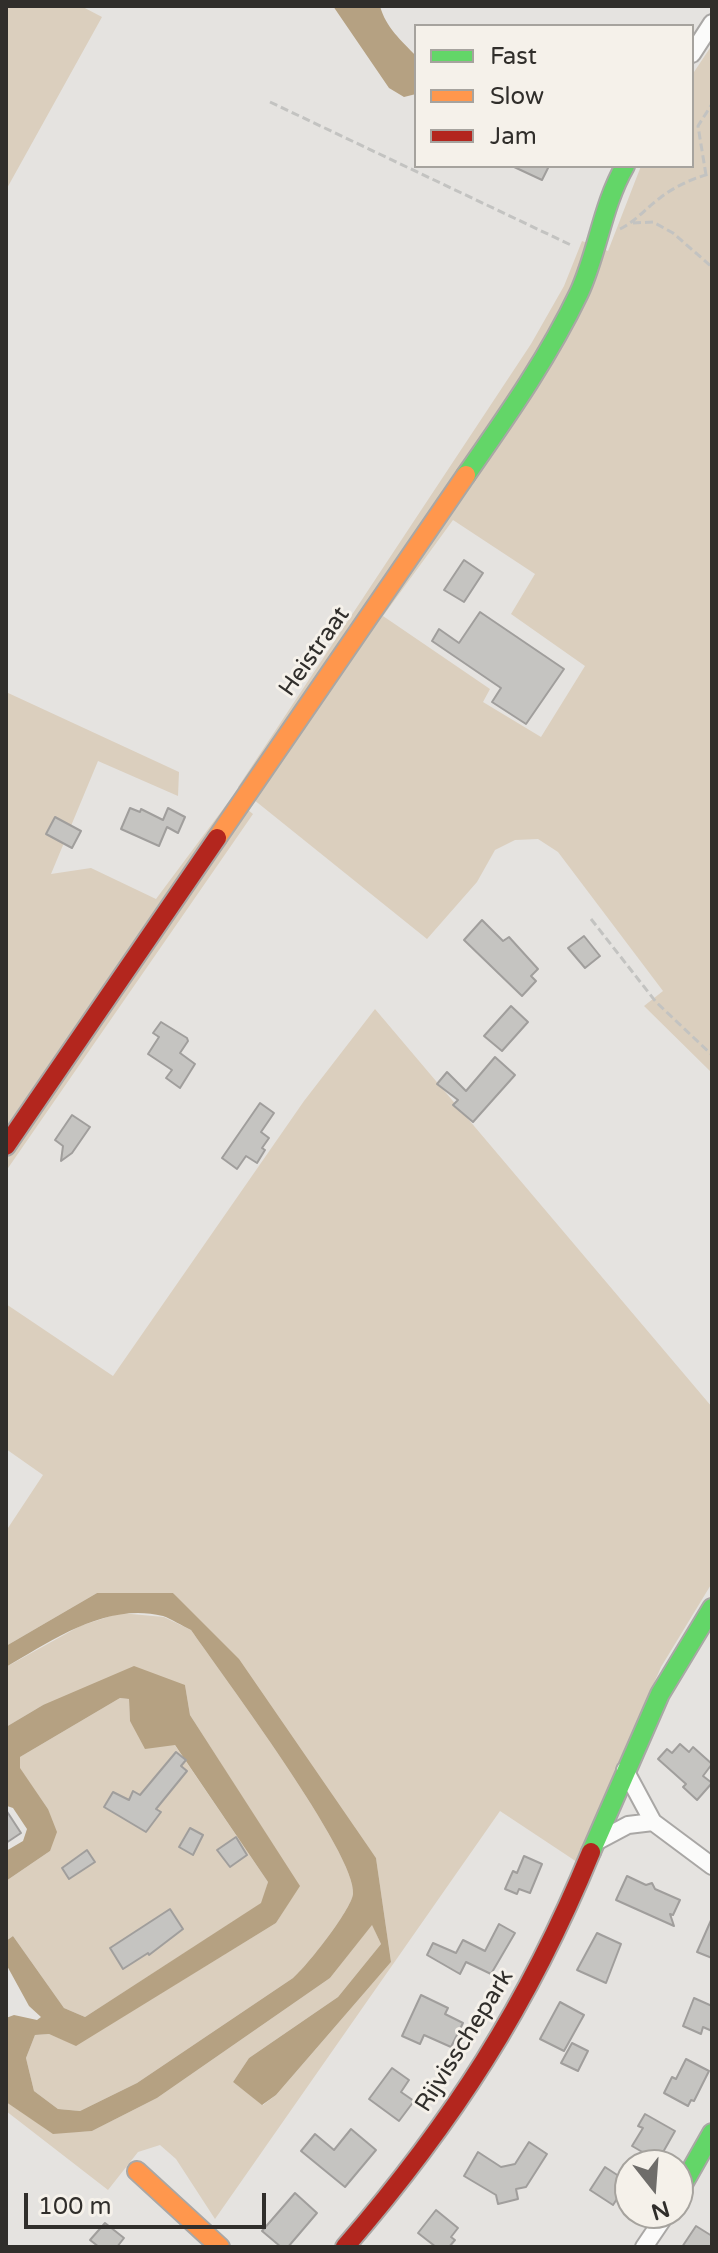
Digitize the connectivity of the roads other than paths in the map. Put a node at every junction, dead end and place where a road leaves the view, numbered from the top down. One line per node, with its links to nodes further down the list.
1 (712, 23): 2 (street)
2 (694, 51)
3 (624, 168): 4 (street, Heistraat)
4 (6, 1146)
5 (712, 1608): 6 (street, Rijvisschepark)
6 (625, 1770): 7 (street); 8 (street, Rijvisschepark)
7 (653, 1822): 8 (street); 9 (street)
8 (596, 1842): 15 (street, Rijvisschepark)
9 (712, 1866)
10 (712, 2133): 11 (street)
11 (694, 2165)
12 (137, 2171): 14 (street)
13 (656, 2229): 16 (street)
14 (220, 2247)
15 (345, 2247)
16 (644, 2247)

